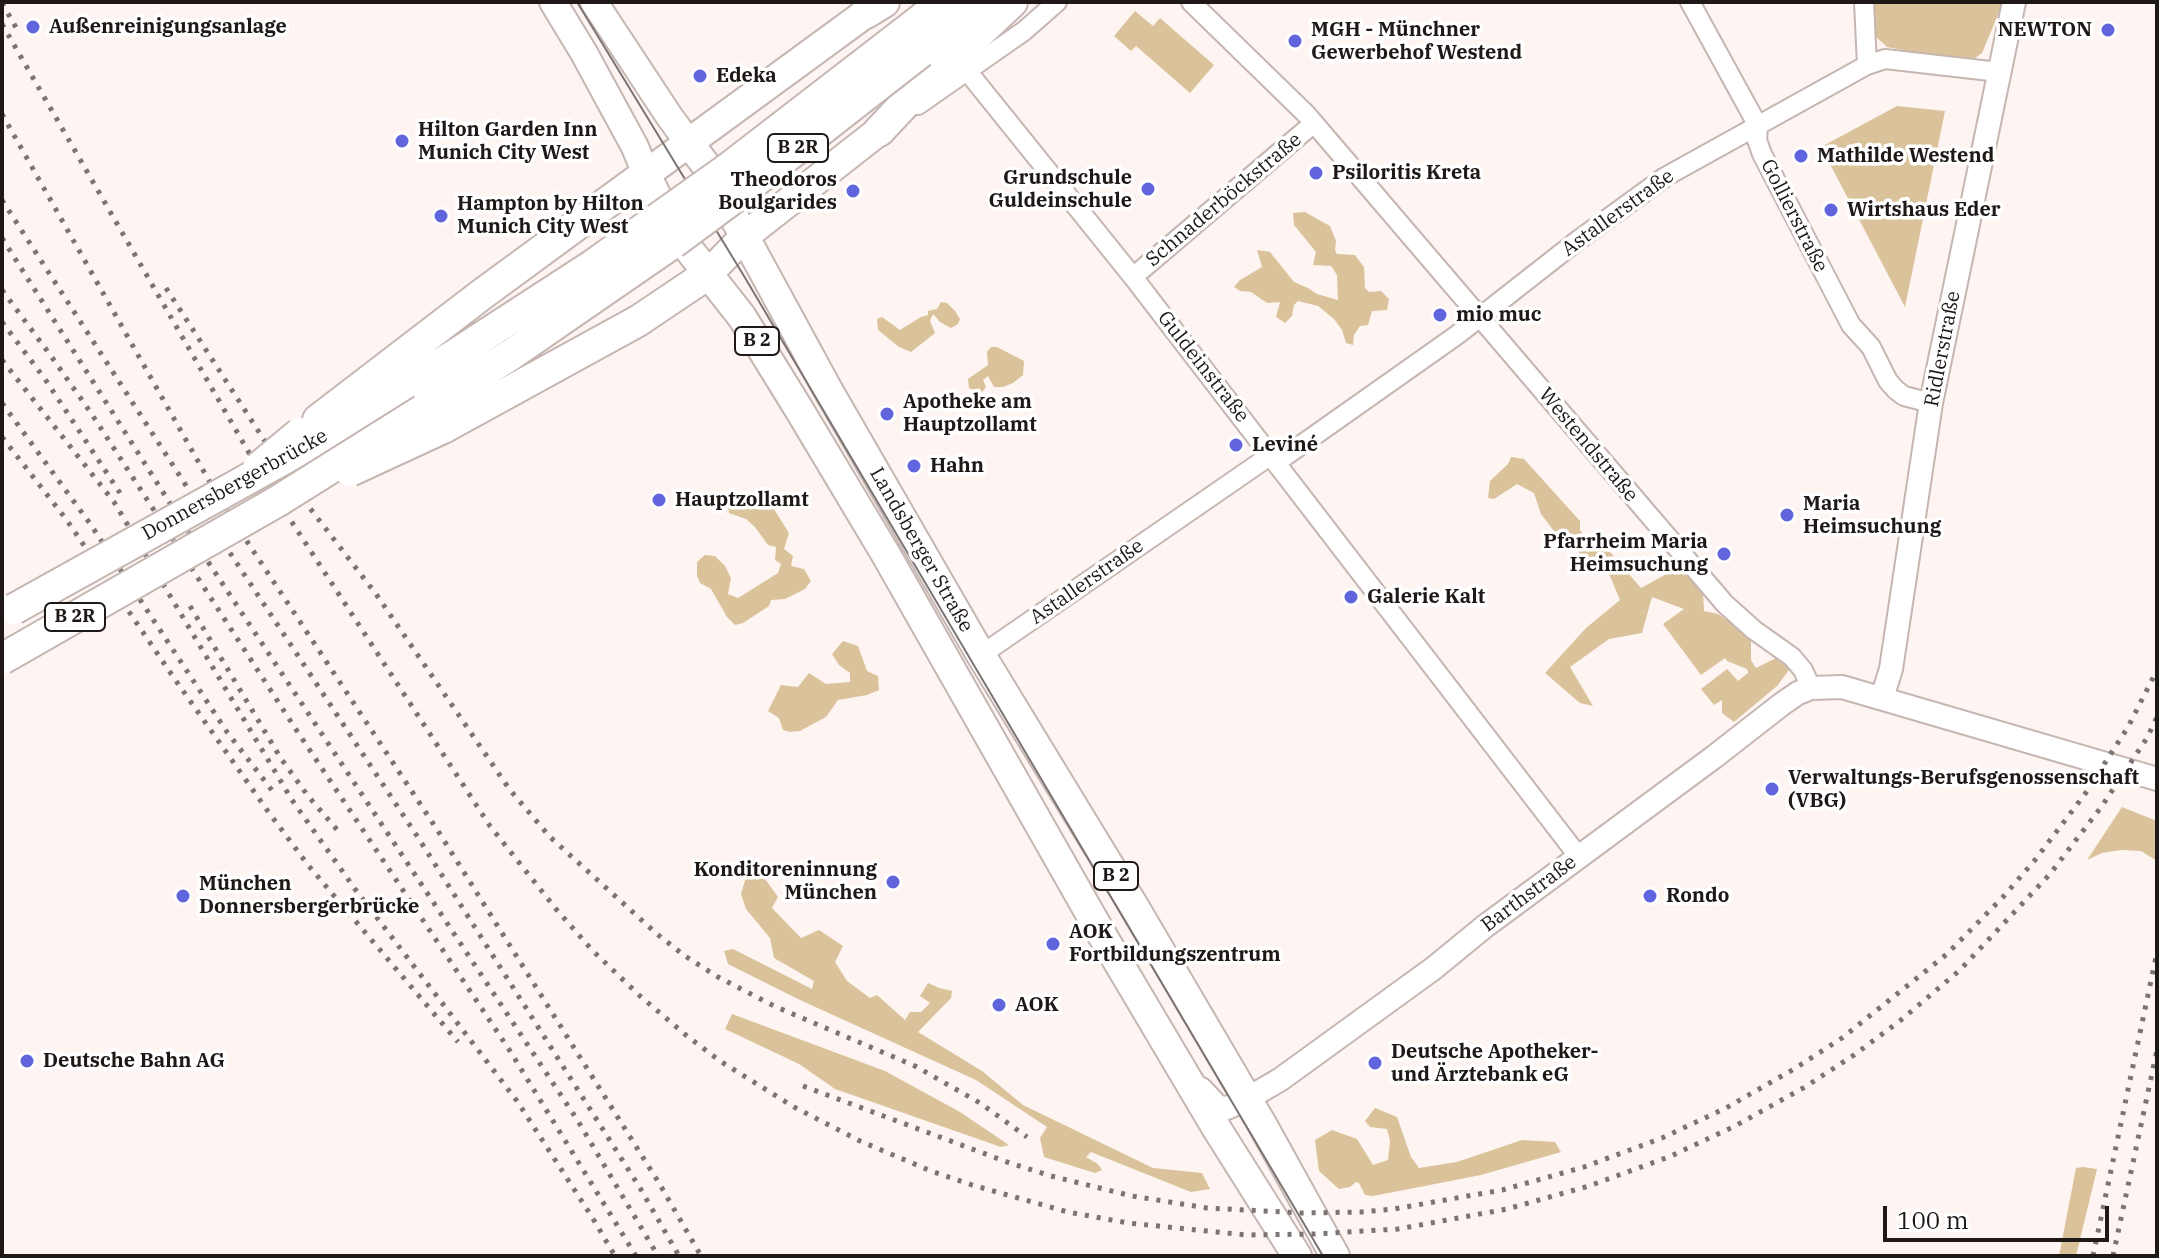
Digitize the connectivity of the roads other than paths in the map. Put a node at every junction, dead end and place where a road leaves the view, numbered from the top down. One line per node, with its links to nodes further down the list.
1 (553, 2): 20 (main road, Landsberger Straße)
2 (594, 2): 19 (main road, Landsberger Straße)
3 (943, 2): 12 (highway, B 2R)
4 (982, 2): 12 (highway, B 2R)
5 (1012, 2): 18 (highway)
6 (1057, 2): 14 (street)
7 (1191, 2): 16 (street, Westendstraße)
8 (1690, 2): 17 (street, Gollierstraße)
9 (1864, 2): 13 (street)
10 (2014, 2): 15 (street, Ridlerstraße)
11 (876, 6): 19 (main road)
12 (913, 42): 27 (highway, Donnersbergerbrücke / B 2R, bridge); 28 (highway, B 2R, bridge)
13 (1867, 65): 15 (street, Astallerstraße); 17 (street, Astallerstraße)
14 (968, 72): 18 (street); 23 (street, Guldeinstraße)
15 (1999, 72): 25 (street, Ridlerstraße)
16 (1314, 123): 23 (street, Schnaderböckstraße); 24 (street, Westendstraße)
17 (1758, 126): 24 (street, Astallerstraße); 25 (street, Gollierstraße)
18 (879, 131): 21 (main road)
19 (688, 142): 20 (main road); 21 (main road, Landsberger Straße)
20 (646, 174): 22 (main road, Landsberger Straße / B 2); 27 (highway, bridge)
21 (745, 236): 22 (main road); 30 (main road, Landsberger Straße / B 2)
22 (708, 274): 28 (highway, bridge); 36 (main road, Landsberger Straße / B 2)
23 (1133, 277): 26 (street, Guldeinstraße)
24 (1480, 317): 26 (street, Astallerstraße); 32 (street, Westendstraße)
25 (1921, 400): 33 (street, Ridlerstraße)
26 (1274, 459): 30 (street, Astallerstraße); 35 (street, Guldeinstraße)
27 (241, 482): 29 (highway, Donnersbergerbrücke / B 2R, bridge)
28 (278, 501): 31 (highway, Donnersbergerbrücke / B 2R, bridge)
29 (6, 613)
30 (981, 655): 37 (main road, Landsberger Straße / B 2)
31 (2, 659)
32 (1811, 688): 33 (street); 35 (street, Barthstraße)
33 (1882, 698): 34 (street)
34 (2157, 779)
35 (1579, 857): 37 (street, Barthstraße)
36 (1175, 1058): 37 (street, Landsberger Straße); 38 (main road, Landsberger Straße / B 2)
37 (1247, 1099): 39 (main road, Landsberger Straße / B 2)
38 (1297, 1256)
39 (1335, 1256)

